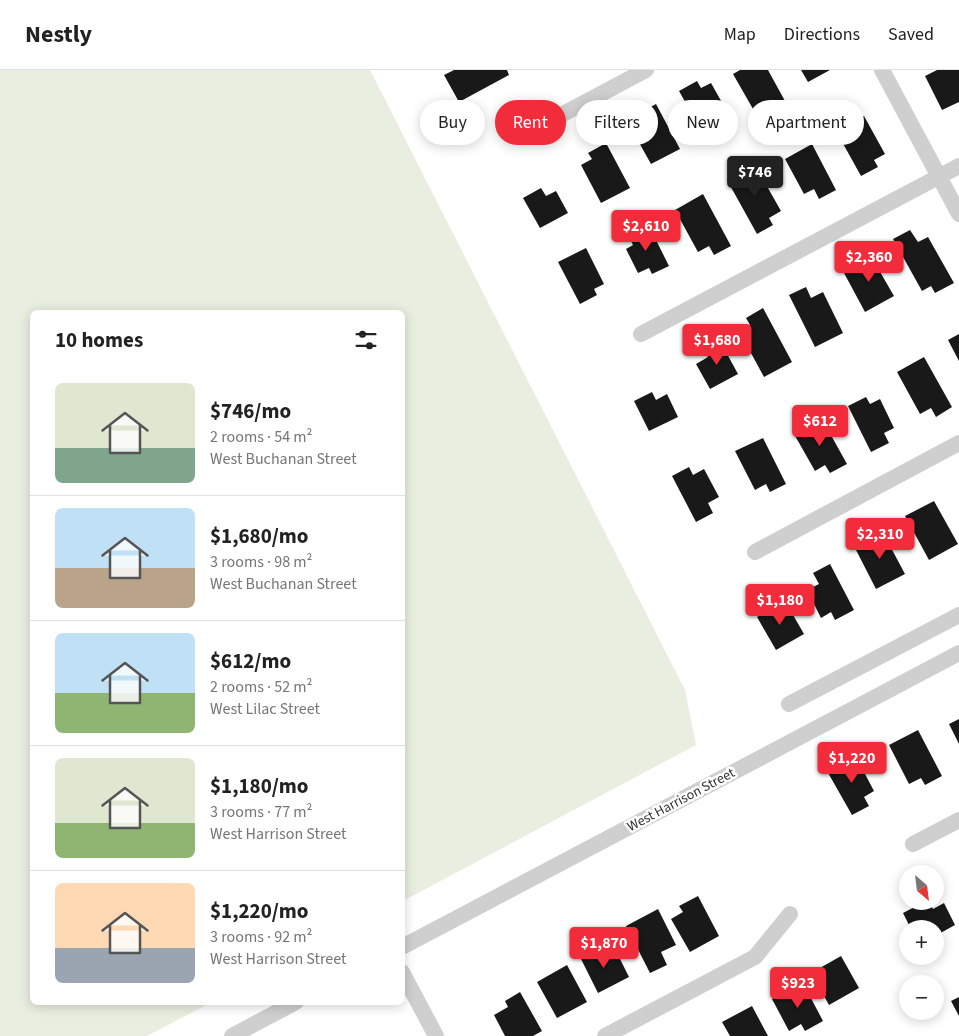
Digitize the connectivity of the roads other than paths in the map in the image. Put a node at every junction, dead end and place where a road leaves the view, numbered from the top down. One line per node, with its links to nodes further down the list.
1 (646, 70): 3 (street)
2 (882, 70): 5 (street)
3 (566, 112)
4 (959, 166): 5 (street)
5 (939, 177): 6 (street); 7 (street)
6 (959, 214)
7 (641, 334)
8 (959, 443): 9 (street)
9 (755, 552)
10 (959, 615): 12 (street)
11 (959, 653): 16 (street, West Harrison Street)
12 (789, 704)
13 (959, 820): 14 (street)
14 (913, 844)
15 (790, 914): 21 (street)
16 (405, 945)
17 (405, 978): 20 (street)
18 (290, 1005): 19 (street)
19 (232, 1036)
20 (436, 1036)
21 (605, 1036)

